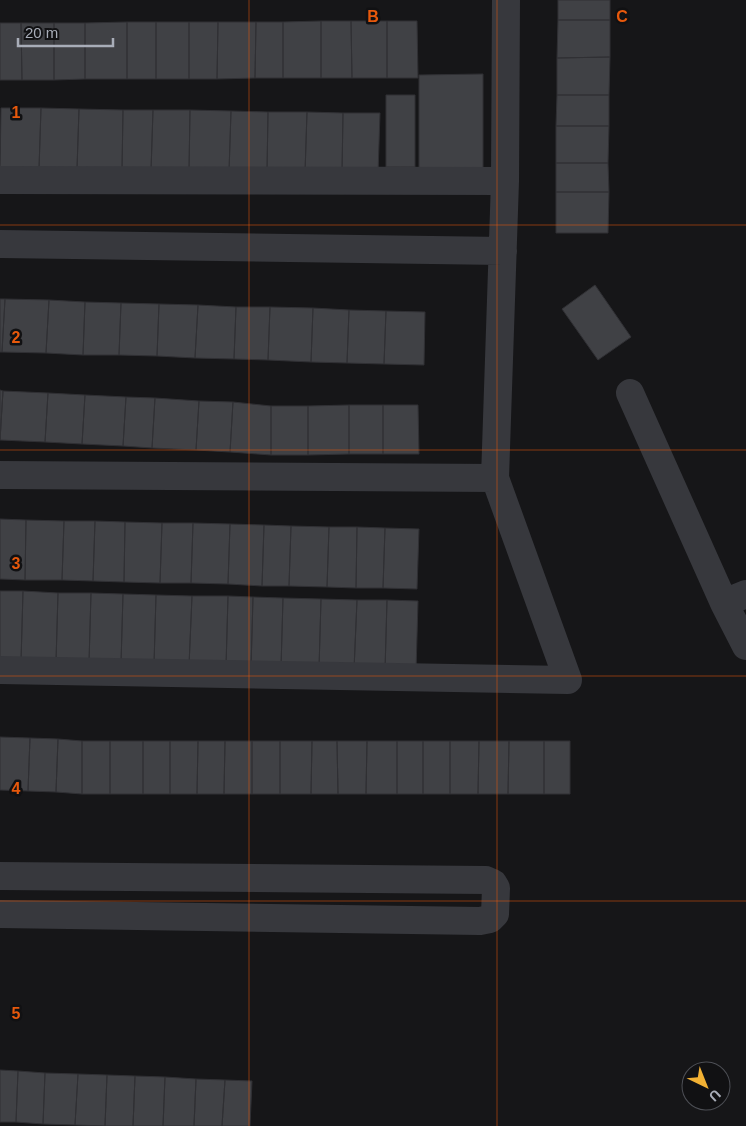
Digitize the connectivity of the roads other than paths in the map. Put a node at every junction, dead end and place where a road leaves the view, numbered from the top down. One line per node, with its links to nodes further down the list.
1 (506, 0): 3 (street)
2 (0, 180): 3 (street)
3 (505, 181): 5 (street)
4 (0, 244): 5 (street)
5 (503, 251): 8 (street)
6 (630, 393): 9 (street)
7 (0, 475): 8 (street)
8 (495, 478): 11 (street)
9 (735, 598): 10 (street)
10 (746, 646)
11 (0, 670)
12 (0, 876): 13 (street)
13 (124, 877): 15 (street); 15 (street)
14 (0, 914): 15 (street)
15 (124, 916)

